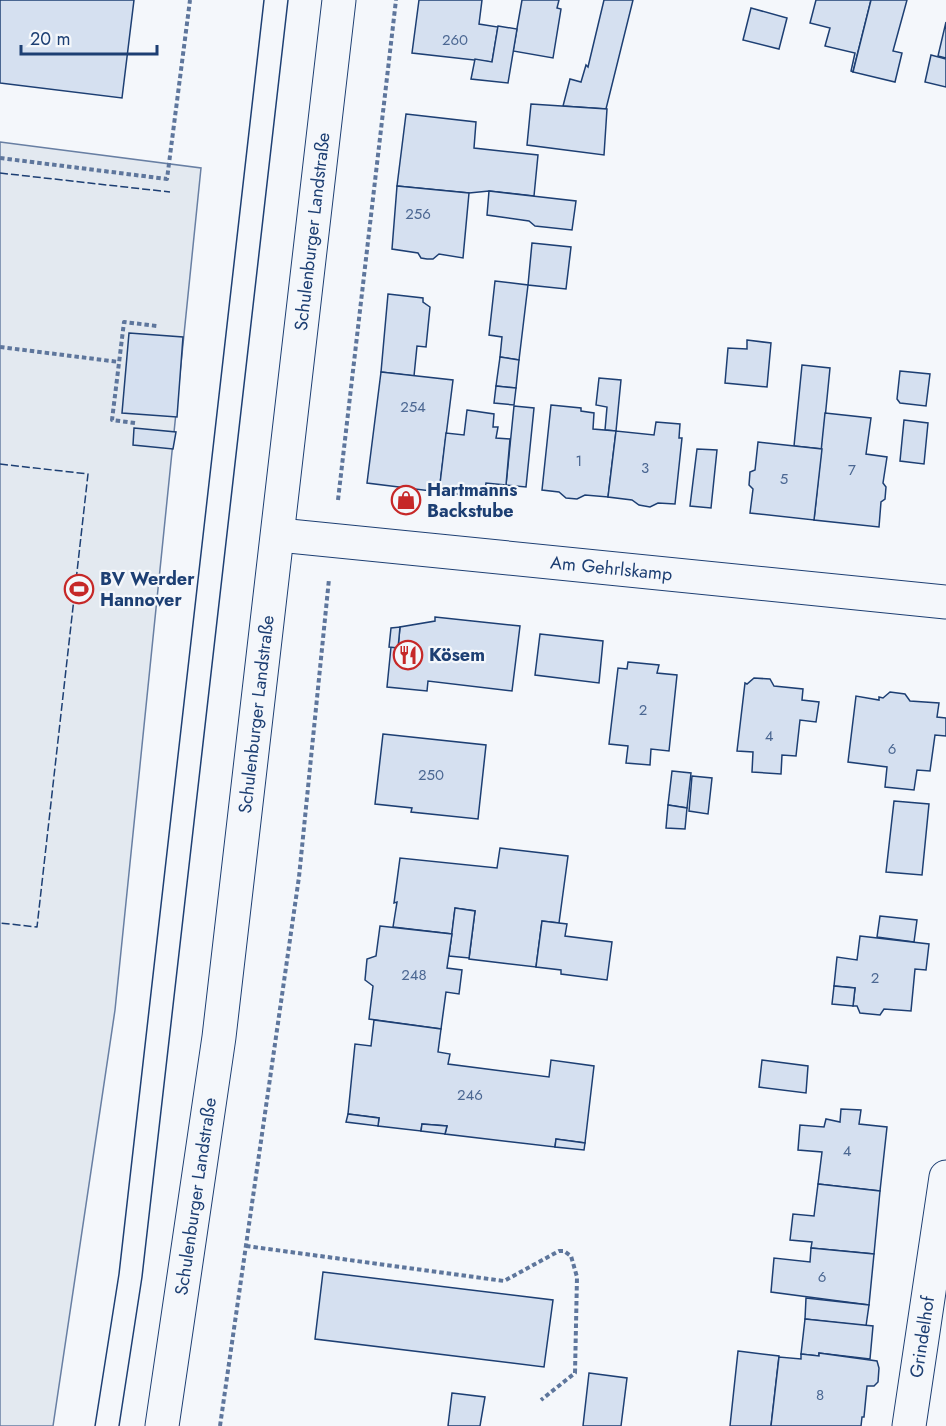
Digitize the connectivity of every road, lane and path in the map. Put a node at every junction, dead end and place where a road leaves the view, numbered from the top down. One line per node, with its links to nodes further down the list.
1 (190, 0): 4 (path)
2 (339, 0): 9 (main road, Schulenburger Landstraße)
3 (396, 0): 10 (path)
4 (0, 158)
5 (157, 326): 7 (path)
6 (0, 348): 7 (path)
7 (119, 362): 8 (path)
8 (135, 423)
9 (279, 535): 10 (main road, Am Gehrlskamp); 15 (main road, Schulenburger Landstraße)
10 (333, 541): 11 (main road, Am Gehrlskamp); 13 (path)
11 (946, 602)
12 (946, 1177): 17 (main road, Grindelhof)
13 (246, 1246): 14 (path); 16 (path)
14 (541, 1400)
15 (162, 1426)
16 (220, 1426)
17 (909, 1426)

